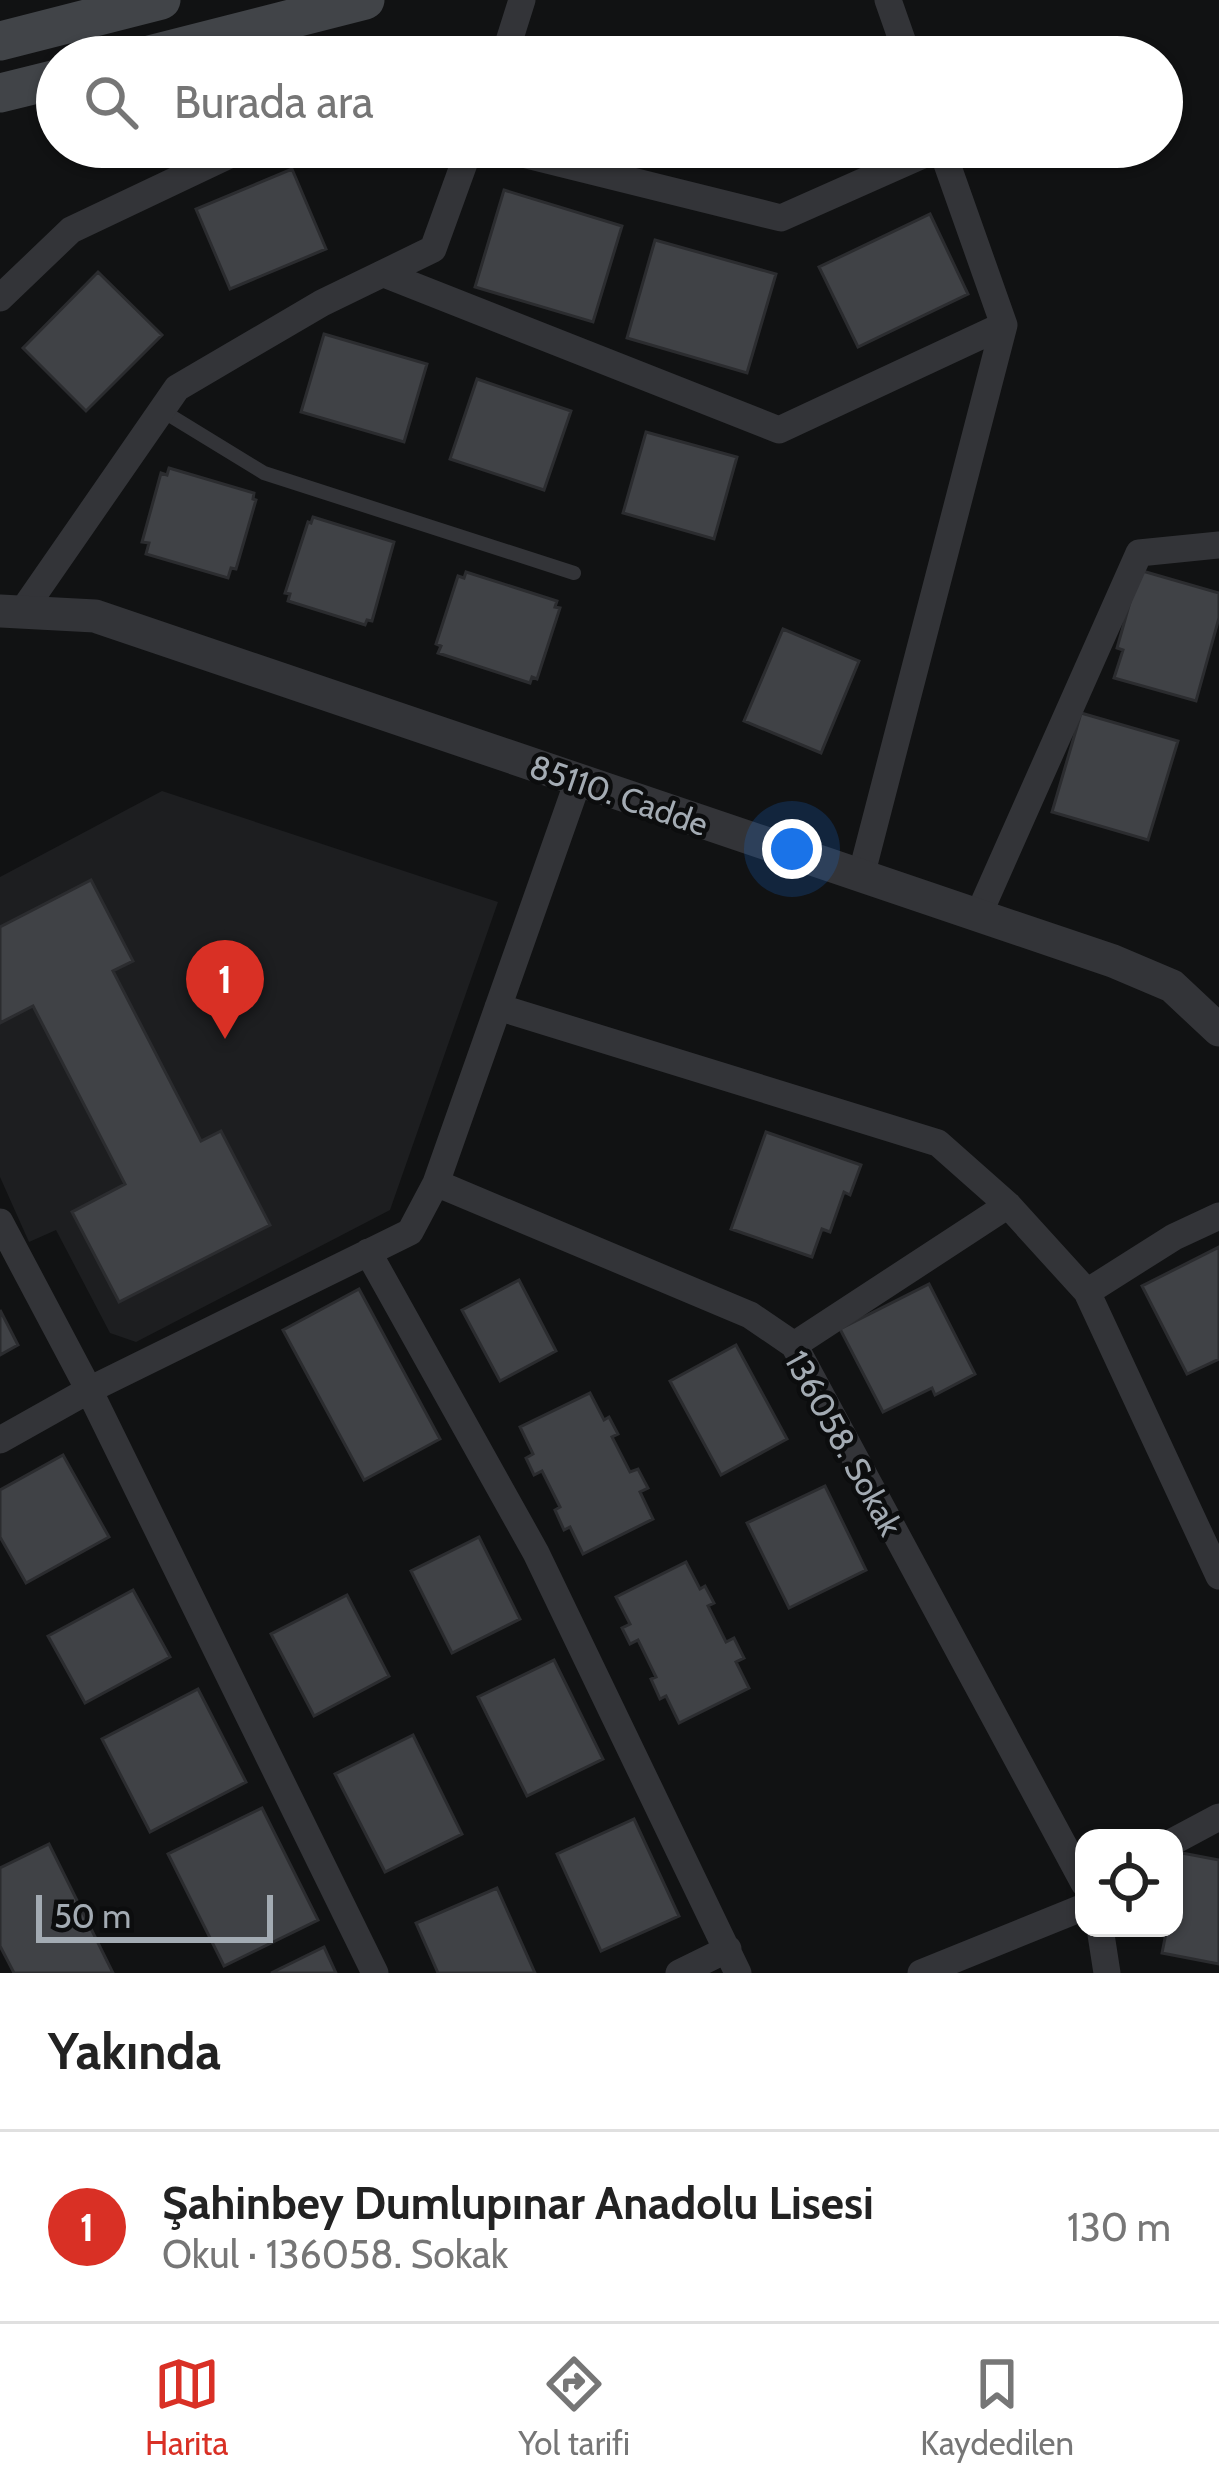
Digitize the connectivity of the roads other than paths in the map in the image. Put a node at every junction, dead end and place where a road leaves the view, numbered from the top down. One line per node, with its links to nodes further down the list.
1 (161, 0): 8 (main road)
2 (365, 0): 5 (main road)
3 (522, 0): 6 (street)
4 (888, 0): 7 (street)
5 (224, 36)
6 (511, 36)
7 (901, 36)
8 (0, 41)
9 (36, 84): 10 (main road)
10 (0, 93)
11 (202, 168): 17 (street)
12 (462, 168): 16 (street)
13 (580, 168): 14 (street)
14 (894, 168)
15 (948, 168): 18 (street)
16 (384, 274): 18 (street); 19 (street)
17 (0, 298)
18 (1004, 325): 24 (street)
19 (161, 410): 21 (lane); 22 (street)
20 (1219, 544): 25 (street)
21 (574, 573)
22 (12, 610): 23 (street, 85110. Cadde)
23 (578, 781): 24 (street, 85110. Cadde); 26 (street)
24 (861, 876): 25 (street, 85110. Cadde)
25 (979, 916): 27 (street, 85110. Cadde)
26 (498, 1007): 28 (street); 29 (street)
27 (1219, 1030)
28 (436, 1183): 32 (street); 34 (street, 136058. Sokak)
29 (1008, 1205): 33 (street); 34 (street)
30 (1219, 1216): 33 (street)
31 (0, 1222): 35 (street)
32 (368, 1252): 35 (street); 43 (street)
33 (1088, 1292): 37 (street)
34 (794, 1345): 40 (street, 136058. Sokak)
35 (89, 1390): 36 (street); 44 (street)
36 (0, 1441)
37 (1217, 1564)
38 (1219, 1817): 39 (street)
39 (1183, 1836)
40 (1075, 1866)
41 (1075, 1911): 46 (street)
42 (1101, 1937): 47 (street)
43 (733, 1961): 45 (street)
44 (376, 1973)
45 (679, 1973)
46 (921, 1973)
47 (1107, 1973)

